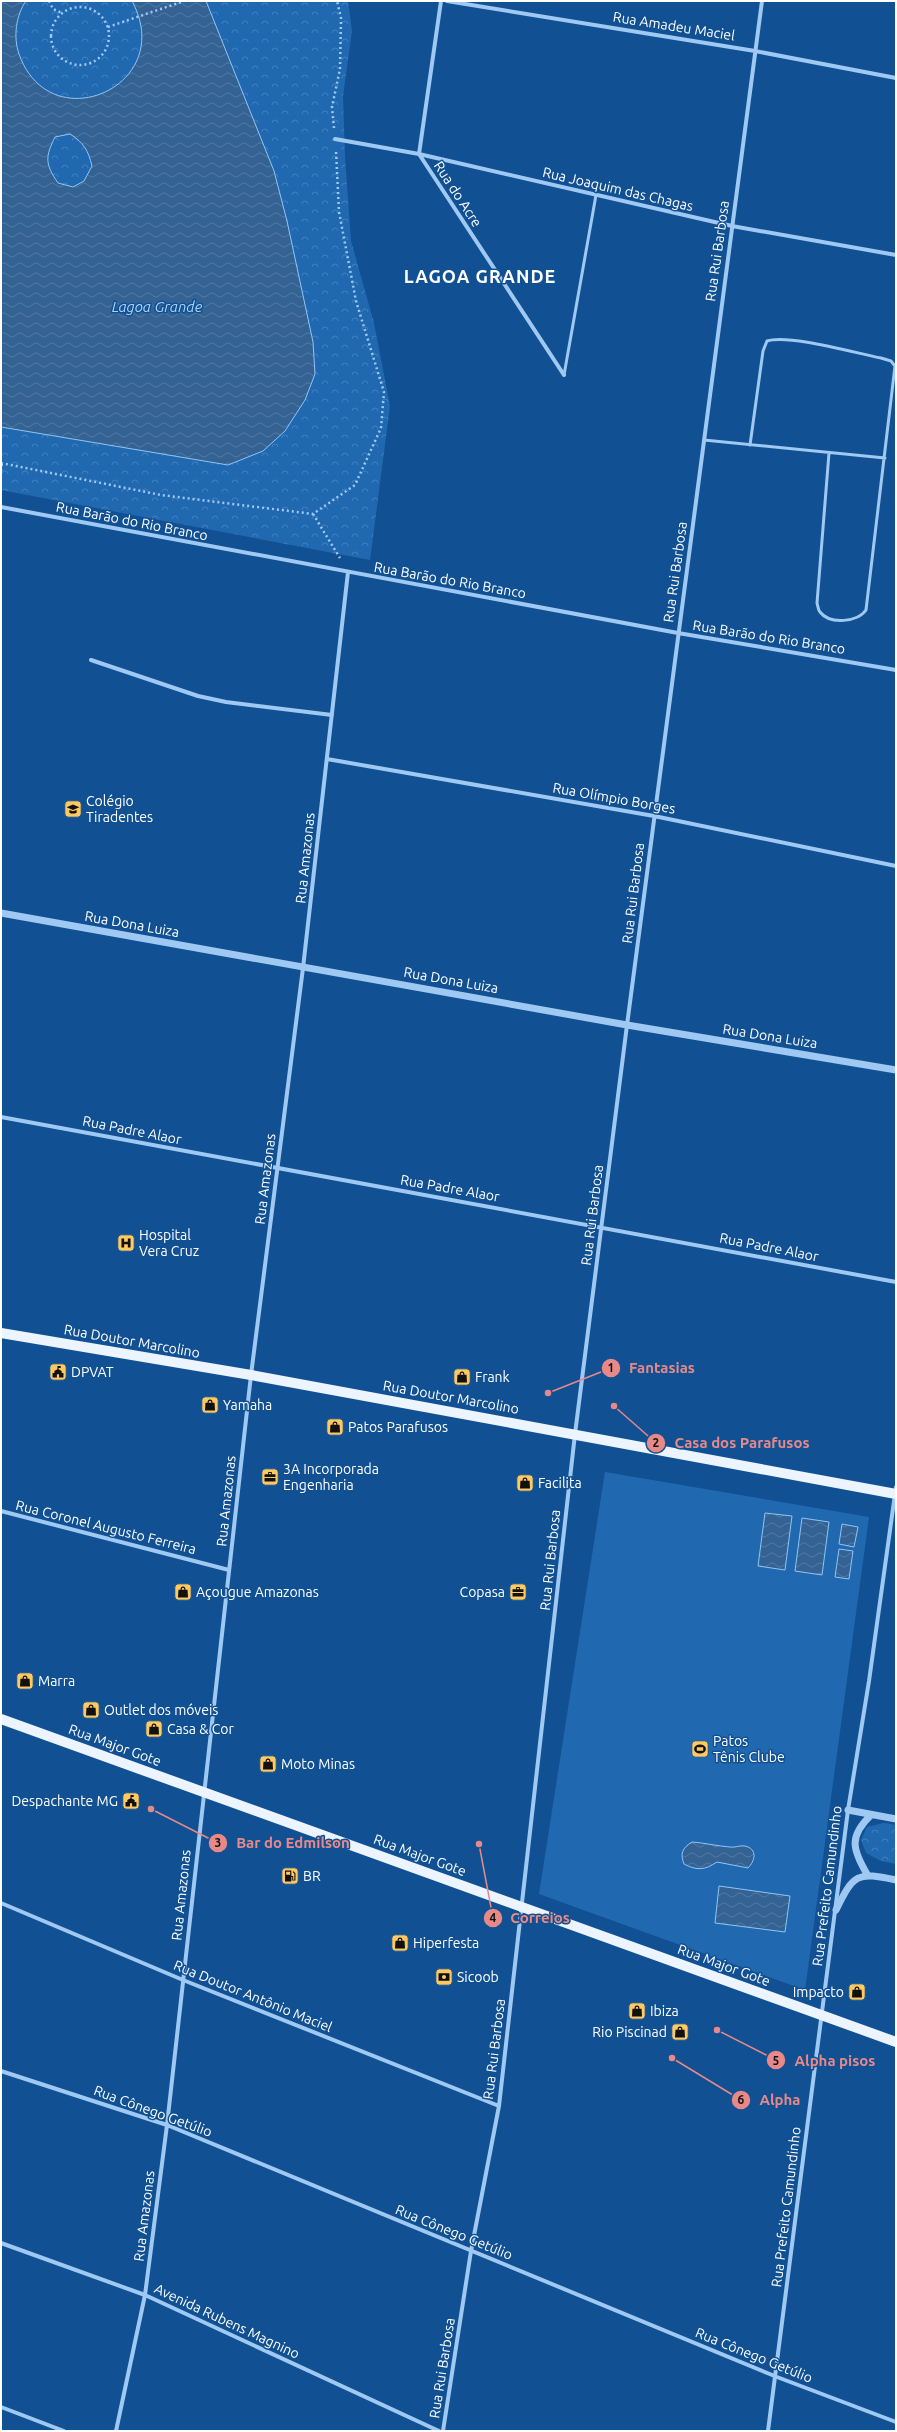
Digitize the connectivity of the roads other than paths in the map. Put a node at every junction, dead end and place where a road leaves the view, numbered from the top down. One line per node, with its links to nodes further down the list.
1 (442, 1): 7 (street, Rua do Acre)
2 (447, 1): 4 (street, Rua Amadeu Maciel)
3 (762, 1): 4 (street, Rua Rui Barbosa)
4 (755, 51): 5 (street, Rua Amadeu Maciel); 9 (street, Rua Rui Barbosa)
5 (896, 78)
6 (335, 139): 7 (street, Rua Joaquim das Chagas)
7 (419, 154): 8 (street, Rua Joaquim das Chagas); 11 (street, Rua do Acre)
8 (596, 195): 9 (street, Rua Joaquim das Chagas); 11 (lane)
9 (732, 226): 10 (street, Rua Joaquim das Chagas); 12 (street, Rua Rui Barbosa)
10 (896, 255)
11 (564, 375)
12 (703, 440): 13 (lane); 18 (street, Rua Rui Barbosa)
13 (750, 445): 14 (lane); 15 (lane)
14 (829, 453): 15 (lane); 15 (lane)
15 (885, 458)
16 (1, 507): 17 (street, Rua Barão do Rio Branco)
17 (348, 572): 18 (street, Rua Barão do Rio Branco); 21 (street, Rua Amazonas)
18 (678, 633): 20 (street, Rua Barão do Rio Branco); 23 (street, Rua Rui Barbosa)
19 (91, 660): 21 (street)
20 (896, 670)
21 (332, 714): 22 (street, Rua Amazonas)
22 (327, 759): 23 (street, Rua Olímpio Borges); 26 (street, Rua Amazonas)
23 (654, 816): 24 (street, Rua Olímpio Borges); 27 (street, Rua Rui Barbosa)
24 (896, 866)
25 (1, 914): 26 (street, Rua Dona Luiza)
26 (303, 968): 27 (street, Rua Dona Luiza); 30 (street, Rua Amazonas)
27 (626, 1025): 28 (street, Rua Dona Luiza); 31 (street, Rua Rui Barbosa)
28 (896, 1070)
29 (1, 1117): 30 (street, Rua Padre Alaor)
30 (277, 1168): 31 (street, Rua Padre Alaor); 34 (street, Rua Amazonas)
31 (601, 1227): 32 (street, Rua Padre Alaor); 35 (street, Rua Rui Barbosa)
32 (896, 1282)
33 (1, 1333): 34 (main road, Rua Doutor Marcolino)
34 (251, 1375): 35 (main road, Rua Doutor Marcolino); 38 (street, Rua Amazonas)
35 (575, 1434): 36 (main road, Rua Doutor Marcolino); 47 (street, Rua Rui Barbosa)
36 (896, 1492): 41 (street, Rua Prefeito Camundinho)
37 (1, 1511): 38 (street, Rua Coronel Augusto Ferreira)
38 (229, 1570): 40 (street, Rua Amazonas)
39 (1, 1720): 40 (main road, Rua Major Gote)
40 (204, 1792): 47 (main road, Rua Major Gote); 49 (street, Rua Amazonas)
41 (848, 1810): 42 (street); 48 (street, Rua Prefeito Camundinho)
42 (871, 1815): 43 (street); 44 (street)
43 (896, 1819)
44 (866, 1874): 45 (street); 48 (street)
45 (896, 1880)
46 (1, 1904): 49 (street, Rua Doutor Antônio Maciel)
47 (522, 1906): 50 (main road, Rua Major Gote); 53 (street, Rua Rui Barbosa)
48 (836, 1910): 50 (street, Rua Prefeito Camundinho)
49 (183, 1980): 53 (street, Rua Doutor Antônio Maciel); 54 (street, Rua Amazonas)
50 (821, 2015): 51 (main road, Rua Major Gote); 58 (street, Rua Prefeito Camundinho)
51 (896, 2042)
52 (1, 2071): 54 (street, Rua Cônego Getúlio)
53 (499, 2106): 56 (street, Rua Rui Barbosa)
54 (166, 2125): 56 (street, Rua Cônego Getúlio); 57 (street, Rua Amazonas)
55 (1, 2243): 57 (street, Avenida Rubens Magnino)
56 (471, 2251): 58 (street, Rua Cônego Getúlio); 64 (street, Rua Rui Barbosa)
57 (145, 2295): 62 (street, Rua Amazonas); 63 (street, Avenida Rubens Magnino)
58 (776, 2378): 60 (street, Rua Cônego Getúlio); 65 (street, Rua Prefeito Camundinho)
59 (1, 2406): 61 (street)
60 (896, 2422)
61 (64, 2431)
62 (116, 2431)
63 (439, 2431)
64 (443, 2431)
65 (768, 2431)

